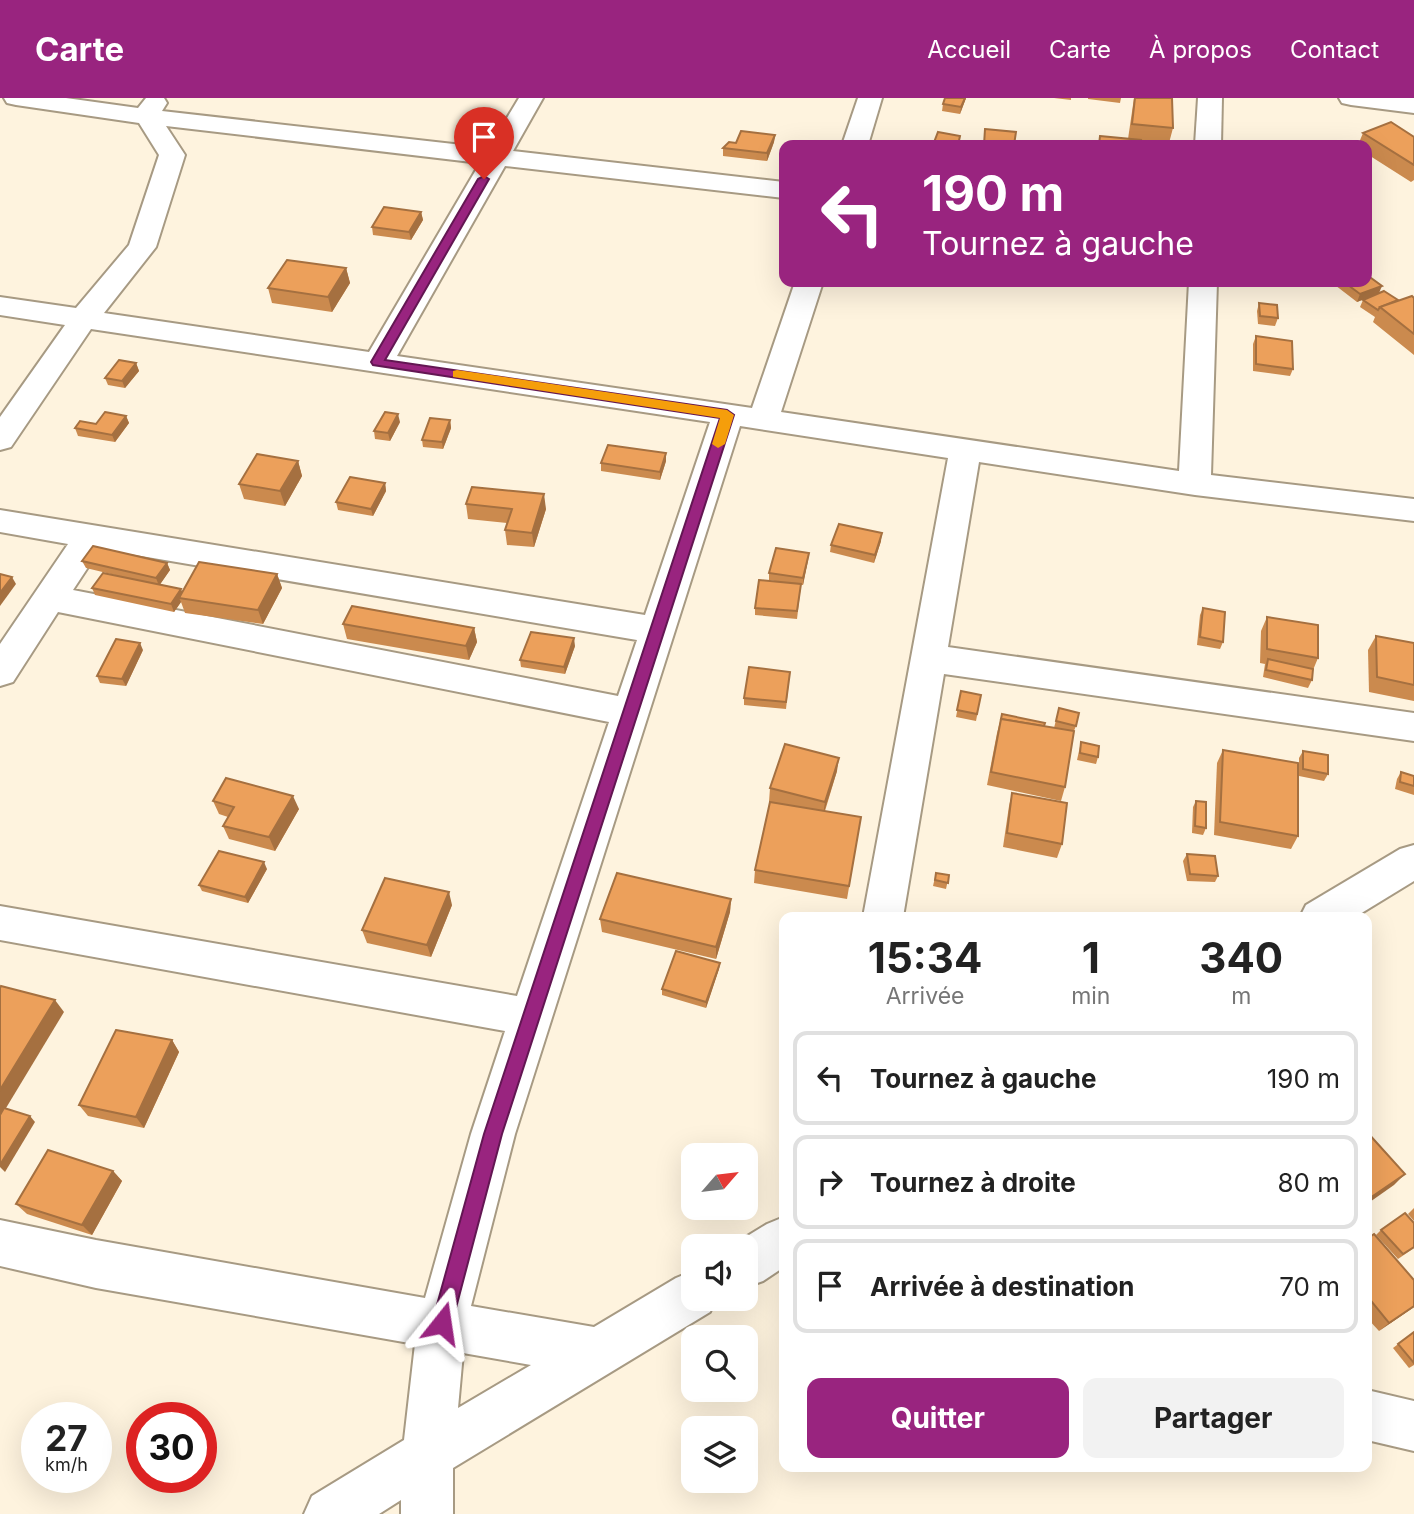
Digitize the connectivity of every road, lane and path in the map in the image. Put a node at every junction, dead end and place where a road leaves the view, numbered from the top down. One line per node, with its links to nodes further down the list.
1 (16, 98): 7 (street)
2 (531, 98): 10 (street)
3 (870, 98): 8 (street)
4 (1210, 98): 9 (street)
5 (1351, 98): 6 (street)
6 (1414, 104)
7 (152, 106): 10 (street); 15 (street)
8 (857, 140)
9 (1208, 140)
10 (497, 157): 11 (street); 16 (street)
11 (779, 189)
12 (807, 287): 17 (street)
13 (1203, 287): 20 (street)
14 (0, 306): 15 (street)
15 (85, 318): 16 (street); 18 (street)
16 (377, 362): 17 (street)
17 (745, 417): 19 (street); 25 (street)
18 (0, 440)
19 (965, 450): 20 (street); 26 (street)
20 (1195, 484): 21 (street)
21 (1414, 510)
22 (0, 521): 23 (street)
23 (91, 536): 24 (street); 25 (street)
24 (50, 598): 27 (street); 28 (street)
25 (657, 630): 28 (street)
26 (928, 657): 29 (street); 31 (street)
27 (0, 671)
28 (630, 712): 34 (street)
29 (1414, 727)
30 (1414, 861): 32 (street)
31 (884, 912)
32 (1328, 912)
33 (0, 923): 34 (street)
34 (531, 1017): 41 (street)
35 (0, 1243): 41 (street)
36 (779, 1243): 37 (street)
37 (758, 1258)
38 (758, 1269): 39 (street)
39 (779, 1275)
40 (681, 1302): 42 (street)
41 (442, 1323): 42 (street); 45 (street)
42 (597, 1353): 45 (street)
43 (1372, 1416): 44 (street)
44 (1414, 1426)
45 (428, 1455): 46 (street); 47 (street)
46 (330, 1514)
47 (427, 1514)

